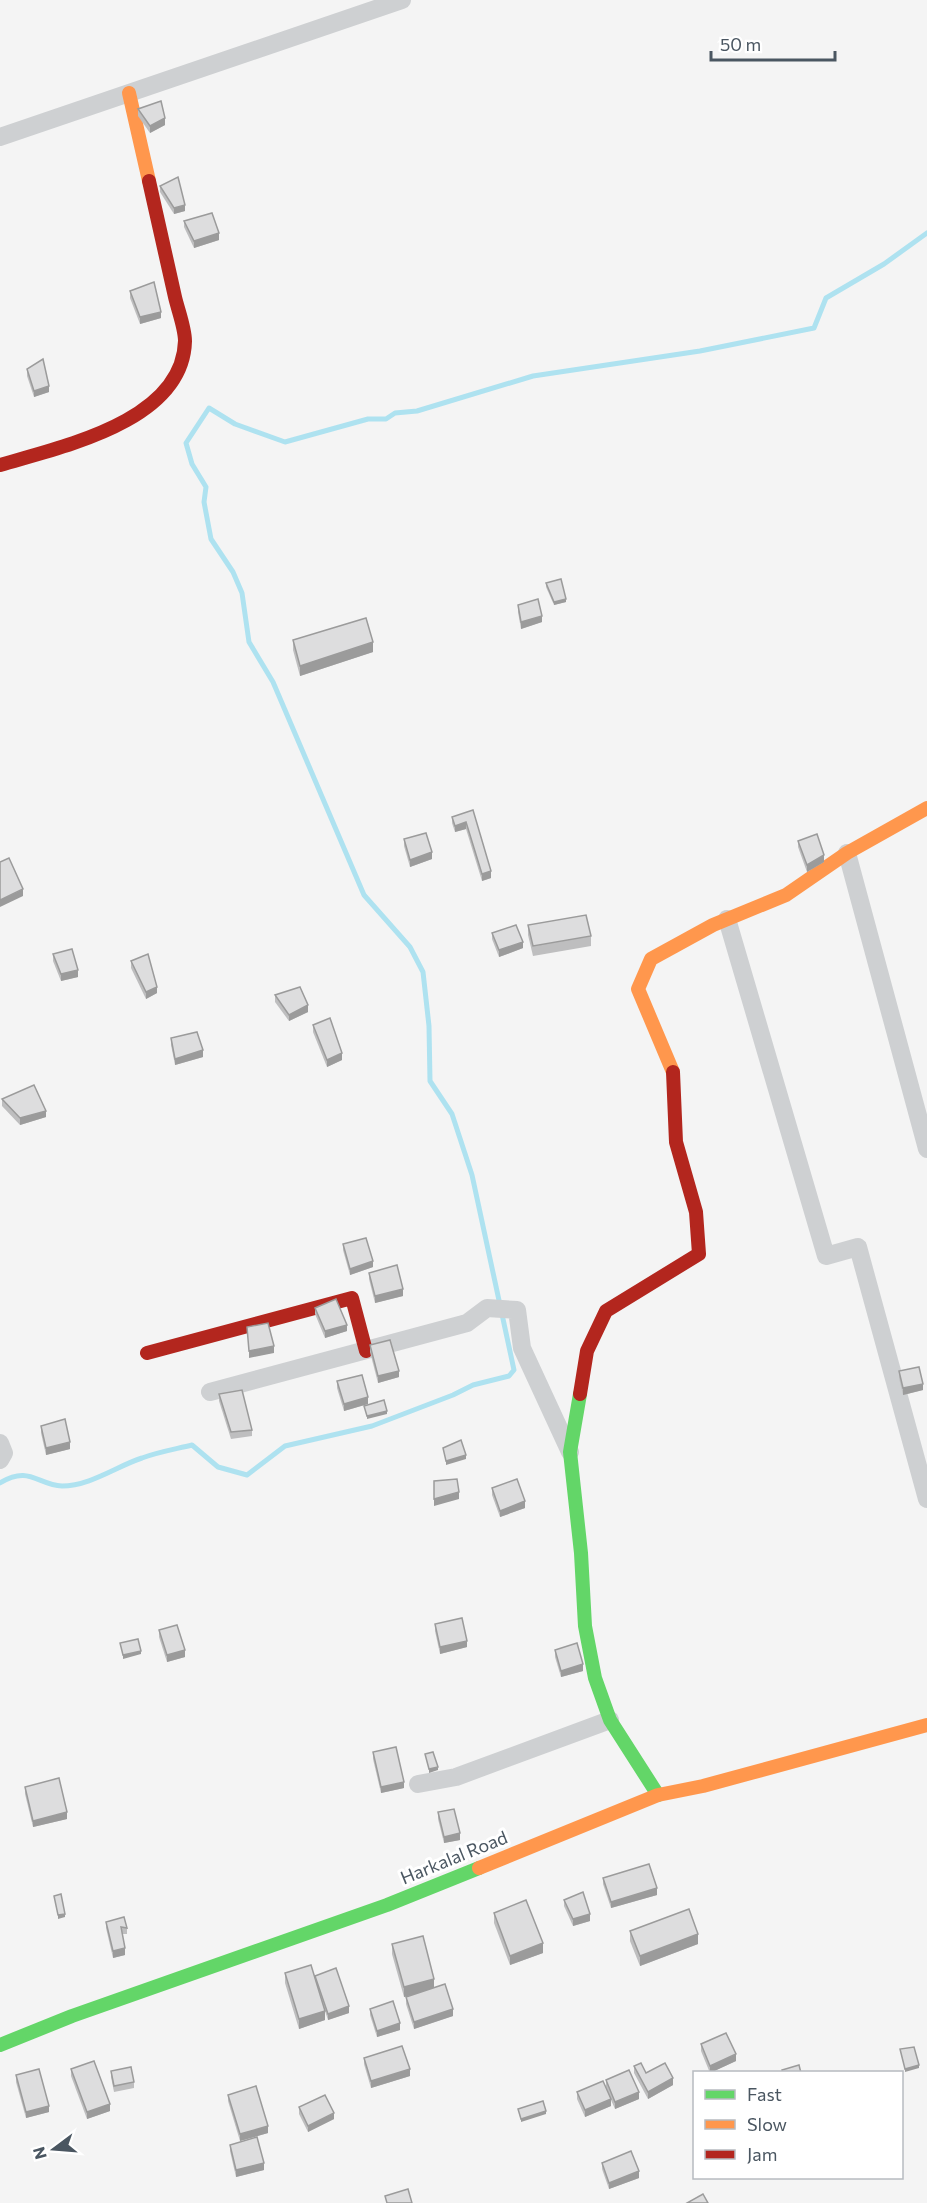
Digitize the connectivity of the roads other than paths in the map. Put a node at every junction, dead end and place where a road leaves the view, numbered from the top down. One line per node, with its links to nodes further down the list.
1 (402, 0): 2 (street)
2 (129, 93): 3 (street); 4 (street)
3 (0, 137)
4 (0, 465)
5 (927, 808): 6 (street)
6 (847, 853): 7 (street); 8 (street)
7 (727, 920): 13 (street); 15 (street)
8 (927, 1149)
9 (366, 1351): 10 (street); 11 (street); 13 (street)
10 (147, 1353)
11 (210, 1392)
12 (0, 1443): 14 (street)
13 (570, 1452): 16 (street)
14 (0, 1460)
15 (927, 1499)
16 (610, 1720): 18 (street); 19 (street)
17 (927, 1725): 19 (street, Harkalal Road)
18 (418, 1784)
19 (658, 1795): 20 (street, Harkalal Road)
20 (0, 2044)

